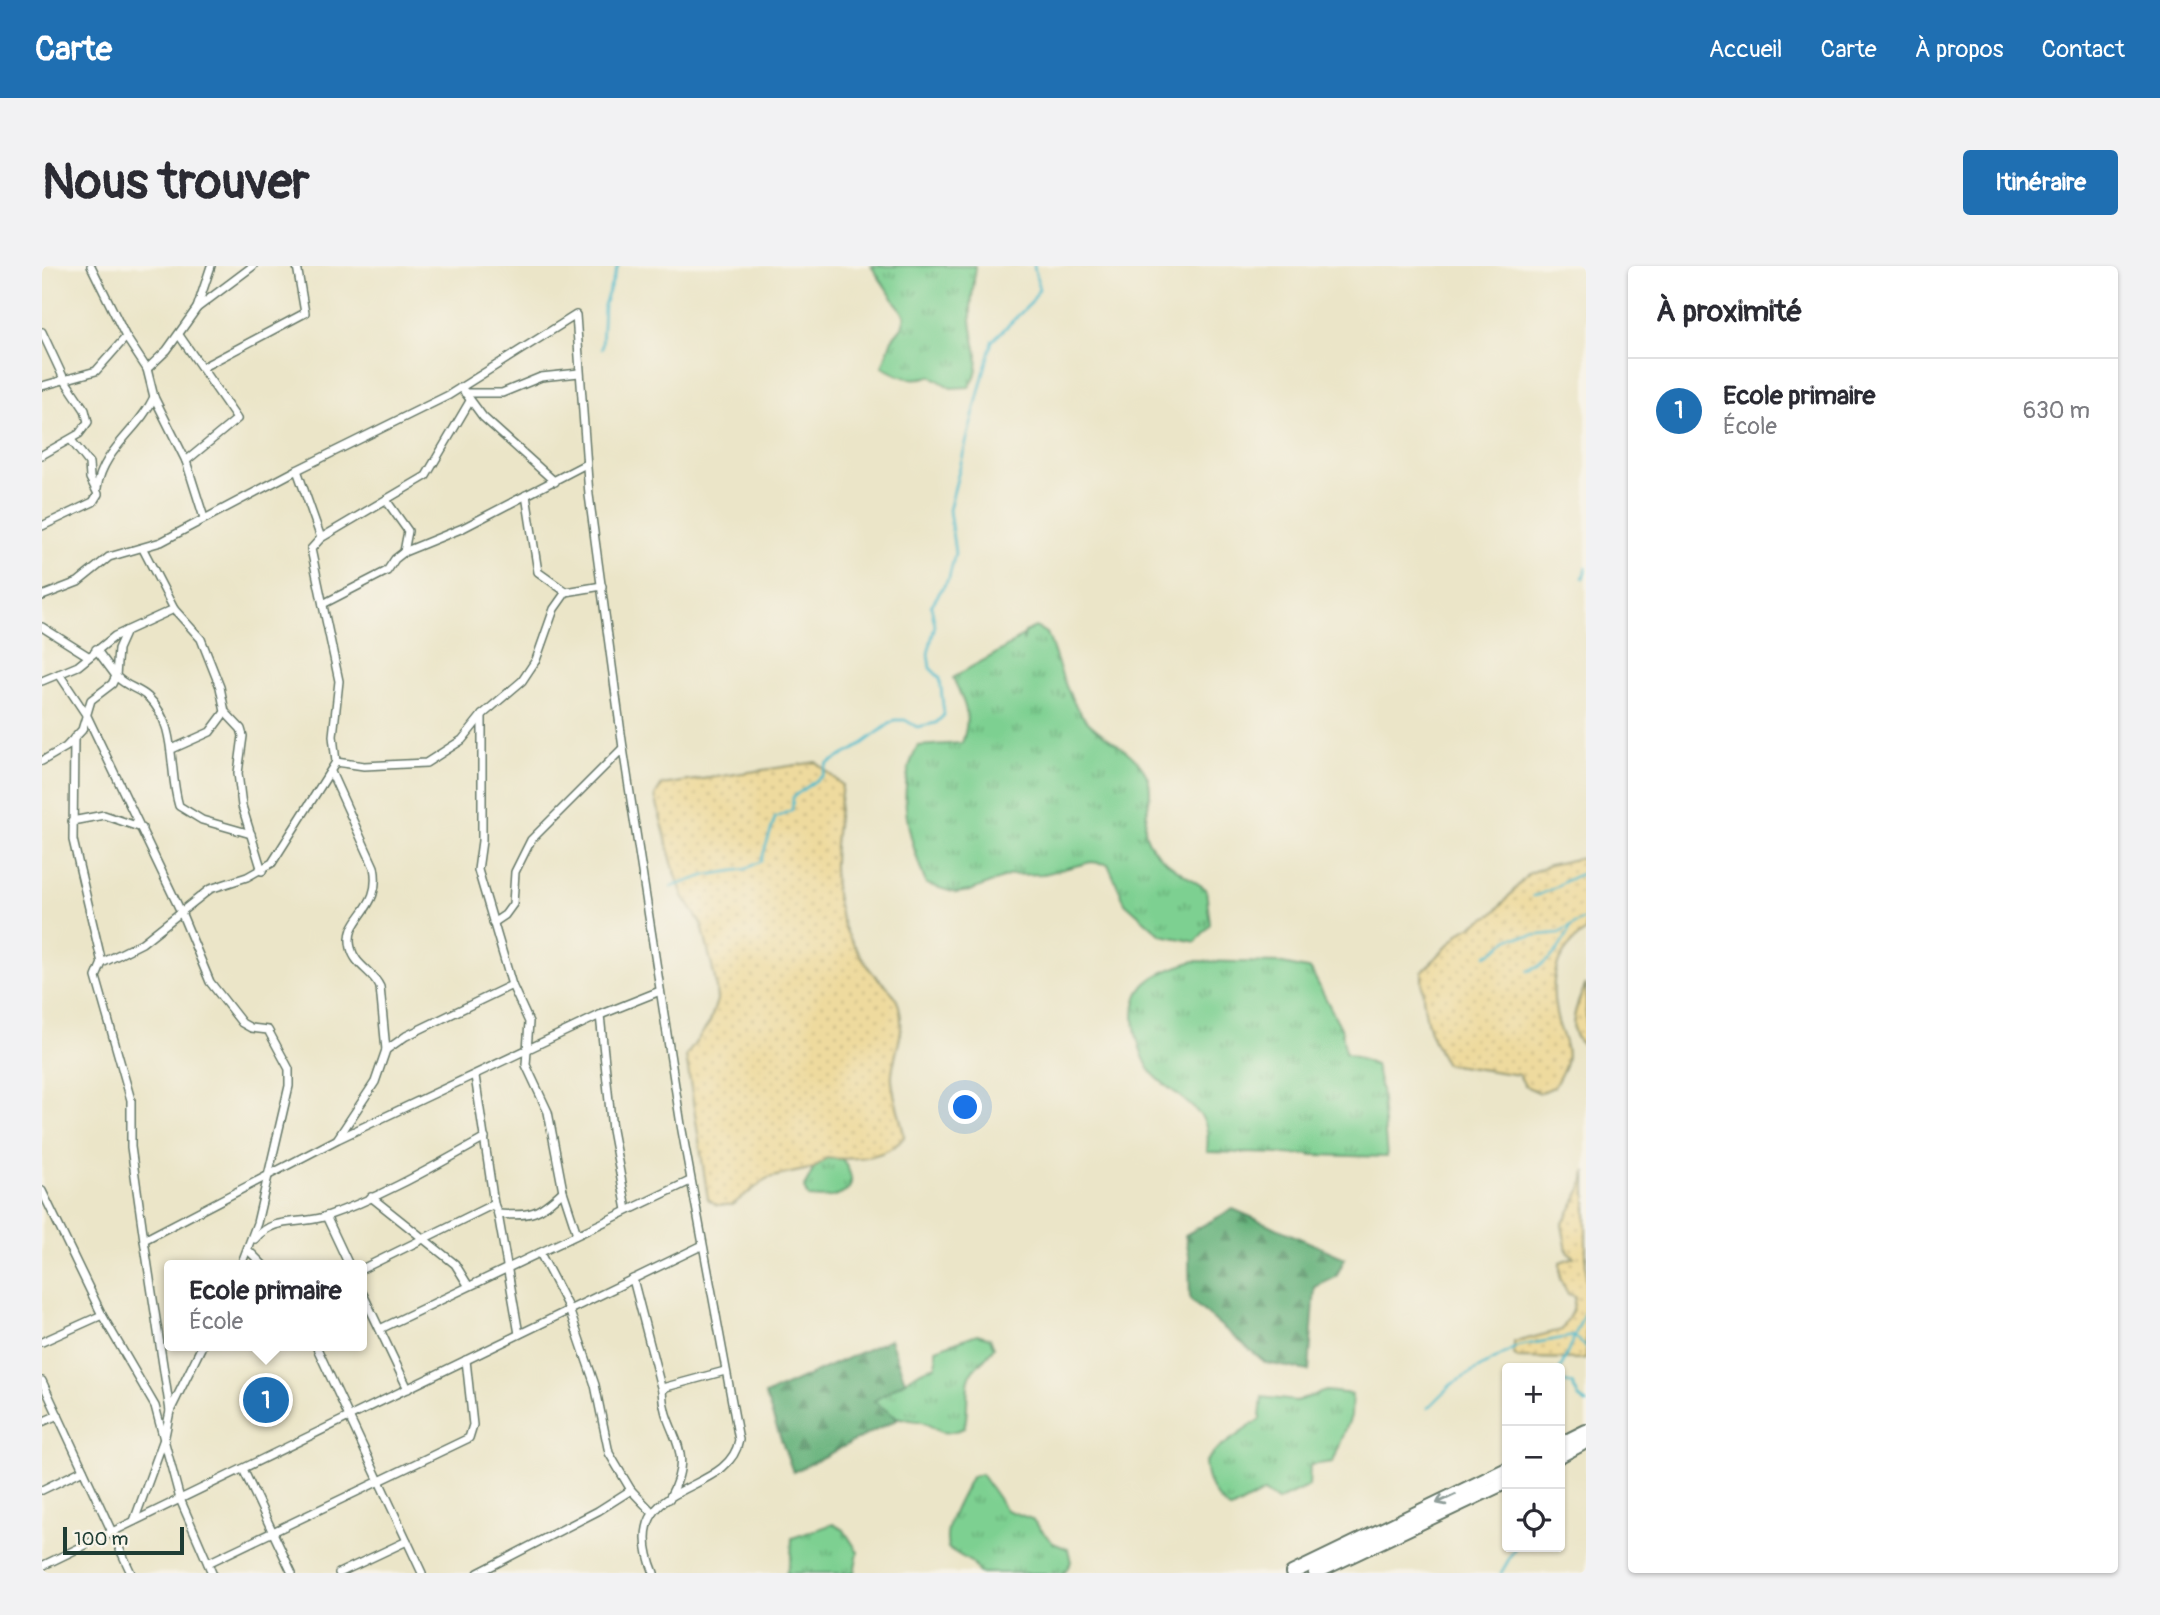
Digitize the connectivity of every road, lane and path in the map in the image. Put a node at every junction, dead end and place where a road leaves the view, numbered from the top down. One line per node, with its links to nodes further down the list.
1 (91, 266): 8 (street)
2 (211, 266): 5 (street)
3 (253, 266): 5 (street)
4 (297, 266): 9 (street)
5 (197, 308): 7 (street)
6 (42, 332): 12 (street)
7 (179, 335): 9 (street); 10 (street)
8 (126, 337): 10 (street); 12 (street)
9 (203, 367): 19 (street)
10 (146, 369): 15 (street)
11 (579, 373): 14 (street); 14 (street); 20 (street)
12 (64, 379): 13 (street); 17 (street)
13 (42, 387)
14 (463, 390): 16 (street); 21 (street)
15 (153, 397): 19 (street); 23 (street)
16 (470, 401): 22 (street); 25 (street)
17 (71, 440): 18 (street); 23 (street)
18 (42, 455)
19 (186, 461): 26 (street)
20 (586, 464): 22 (street); 31 (street)
21 (297, 470): 26 (street); 28 (street)
22 (555, 482): 24 (street)
23 (97, 488): 27 (street)
24 (526, 495): 30 (street); 32 (street)
25 (386, 500): 28 (street); 30 (street)
26 (204, 518): 29 (street)
27 (42, 526)
28 (321, 538): 34 (street)
29 (143, 549): 33 (street); 35 (street)
30 (404, 552): 34 (street)
31 (602, 586): 32 (street); 47 (street)
32 (566, 592): 44 (street)
33 (42, 596)
34 (323, 604): 50 (street)
35 (174, 609): 37 (street); 43 (street)
36 (42, 626): 39 (street)
37 (126, 631): 38 (street); 41 (street)
38 (96, 649): 39 (street); 41 (street)
39 (88, 656): 40 (street)
40 (59, 674): 42 (street); 45 (street)
41 (116, 676): 45 (street); 48 (street)
42 (42, 681)
43 (225, 712): 48 (street); 54 (street)
44 (482, 715): 50 (street); 57 (street)
45 (87, 716): 46 (street); 53 (street)
46 (74, 738): 49 (street); 52 (street)
47 (623, 748): 57 (street); 60 (street)
48 (172, 749): 54 (street)
49 (42, 761)
50 (336, 762): 51 (street)
51 (331, 772): 55 (street); 62 (street)
52 (72, 821): 53 (street); 58 (street)
53 (142, 828): 56 (street)
54 (251, 834): 55 (street)
55 (262, 871): 56 (street)
56 (181, 912): 58 (street); 67 (street)
57 (493, 923): 59 (street)
58 (102, 963): 77 (street)
59 (512, 985): 62 (street); 63 (street)
60 (660, 992): 61 (street); 68 (street)
61 (600, 1015): 63 (street); 73 (street)
62 (386, 1050): 66 (street)
63 (526, 1051): 64 (street); 70 (street)
64 (475, 1076): 65 (street); 66 (street)
65 (485, 1138): 71 (street); 72 (street)
66 (338, 1139): 67 (street)
67 (266, 1177): 77 (street); 79 (street)
68 (690, 1181): 73 (street); 80 (street)
69 (42, 1191): 91 (street)
70 (563, 1191): 74 (street); 76 (street)
71 (371, 1197): 75 (street); 78 (street)
72 (494, 1204): 74 (street); 78 (street)
73 (627, 1210): 76 (street)
74 (498, 1214): 85 (street)
75 (326, 1216): 79 (street); 84 (street)
76 (576, 1234): 81 (street)
77 (144, 1240): 102 (street)
78 (421, 1240): 86 (street); 88 (street)
79 (250, 1246): 82 (street); 83 (street)
80 (701, 1246): 87 (street); 98 (street)
81 (540, 1253): 85 (street); 90 (street)
82 (243, 1260)
83 (260, 1260)
84 (347, 1260)
85 (507, 1266): 88 (street); 93 (street)
86 (367, 1267)
87 (633, 1279): 90 (street); 101 (street)
88 (468, 1285): 92 (street)
89 (367, 1302): 92 (street)
90 (569, 1309): 93 (street); 117 (street)
91 (102, 1315): 94 (street); 107 (street)
92 (380, 1329): 100 (street)
93 (519, 1334): 97 (street)
94 (42, 1342)
95 (200, 1351): 102 (street)
96 (318, 1351): 104 (street)
97 (466, 1360): 100 (street); 114 (street)
98 (725, 1371): 101 (street); 119 (street)
99 (42, 1381): 103 (street)
100 (408, 1389): 104 (street)
101 (662, 1391): 119 (street)
102 (170, 1411): 107 (street)
103 (58, 1415): 105 (street); 112 (street)
104 (349, 1418): 111 (street); 114 (street)
105 (42, 1422)
106 (1586, 1431): 108 (highway)
107 (165, 1436): 118 (street); 121 (street)
108 (1565, 1442)
109 (1586, 1442): 110 (highway)
110 (1565, 1453)
111 (243, 1469): 118 (street); 122 (street)
112 (83, 1470): 116 (street); 123 (street)
113 (1502, 1471): 134 (highway, one-way to 134)
114 (379, 1480): 122 (street); 124 (street)
115 (1502, 1484): 135 (highway)
116 (42, 1490)
117 (631, 1490): 120 (street); 132 (street)
118 (180, 1499): 121 (street); 125 (street)
119 (669, 1499): 120 (street)
120 (653, 1513): 133 (street)
121 (134, 1521): 123 (street)
122 (273, 1531): 125 (street); 129 (street)
123 (112, 1532): 126 (street); 127 (street)
124 (407, 1541): 130 (street); 131 (street)
125 (208, 1563): 128 (street)
126 (42, 1566)
127 (131, 1573)
128 (212, 1573)
129 (292, 1573)
130 (338, 1573)
131 (422, 1573)
132 (478, 1573)
133 (654, 1573)
134 (1292, 1573)
135 (1315, 1573)

